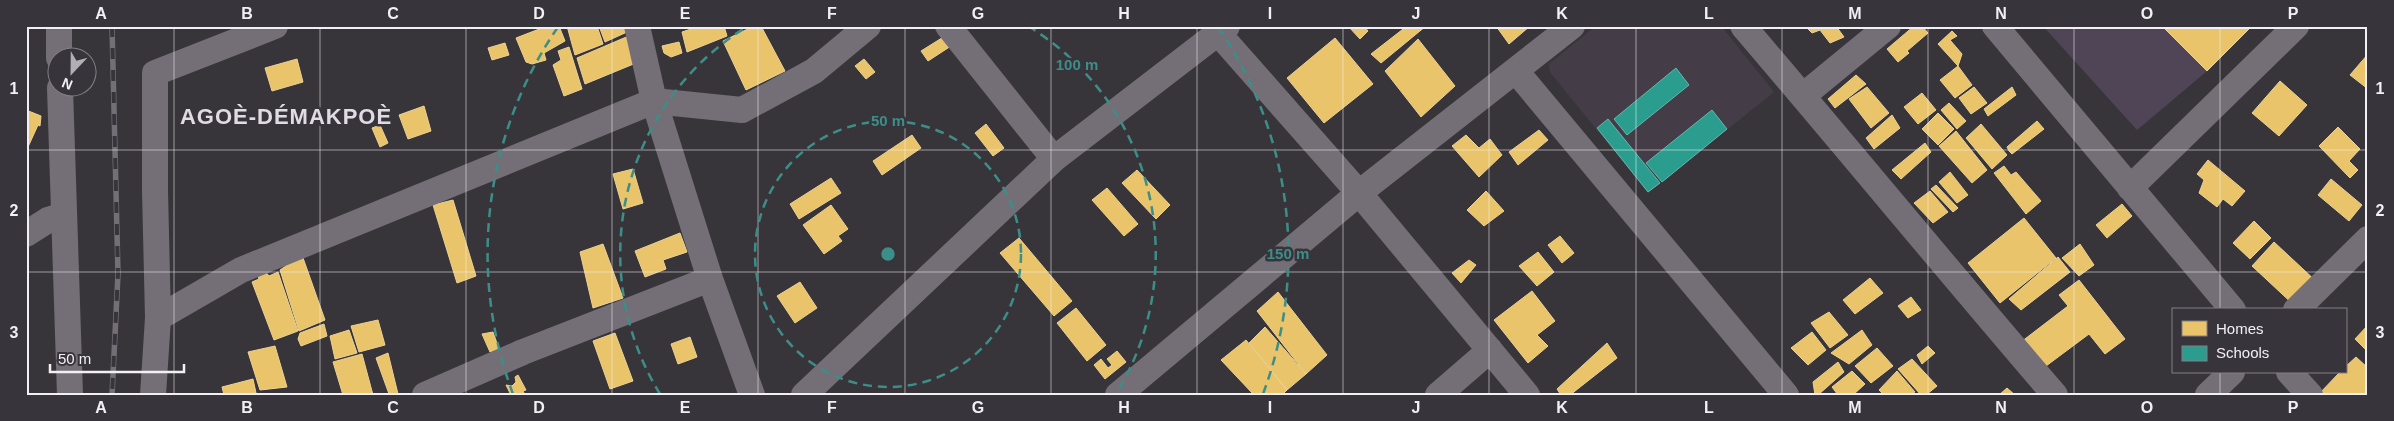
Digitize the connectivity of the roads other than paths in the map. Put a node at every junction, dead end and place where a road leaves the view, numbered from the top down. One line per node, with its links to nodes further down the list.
1 (59, 26): 12 (street)
2 (274, 26): 26 (street)
3 (637, 26): 16 (street)
4 (868, 26): 16 (street)
5 (948, 26): 17 (street)
6 (1572, 26): 13 (street)
7 (1743, 26): 14 (street)
8 (1888, 26): 14 (street)
9 (1995, 26): 18 (street)
10 (2296, 26): 18 (street)
11 (1222, 30): 17 (street); 19 (street)
12 (59, 48)
13 (1516, 70): 19 (street); 38 (street)
14 (1804, 95): 39 (street)
15 (60, 98): 20 (street)
16 (654, 101): 23 (street); 26 (street)
17 (1054, 159): 34 (street)
18 (2130, 188): 24 (street)
19 (1359, 192): 27 (street); 35 (street)
20 (64, 215): 21 (street); 30 (street)
21 (26, 234)
22 (2368, 239): 25 (street)
23 (710, 278): 32 (street); 33 (street)
24 (2231, 308)
25 (2298, 308)
26 (158, 318): 31 (street)
27 (1490, 350): 36 (street); 37 (street)
28 (2230, 374): 40 (street)
29 (2291, 374): 41 (street)
30 (70, 395)
31 (153, 395)
32 (425, 395)
33 (752, 395)
34 (804, 395)
35 (1118, 395)
36 (1438, 395)
37 (1527, 395)
38 (1786, 395)
39 (2055, 395)
40 (2208, 395)
41 (2310, 395)

